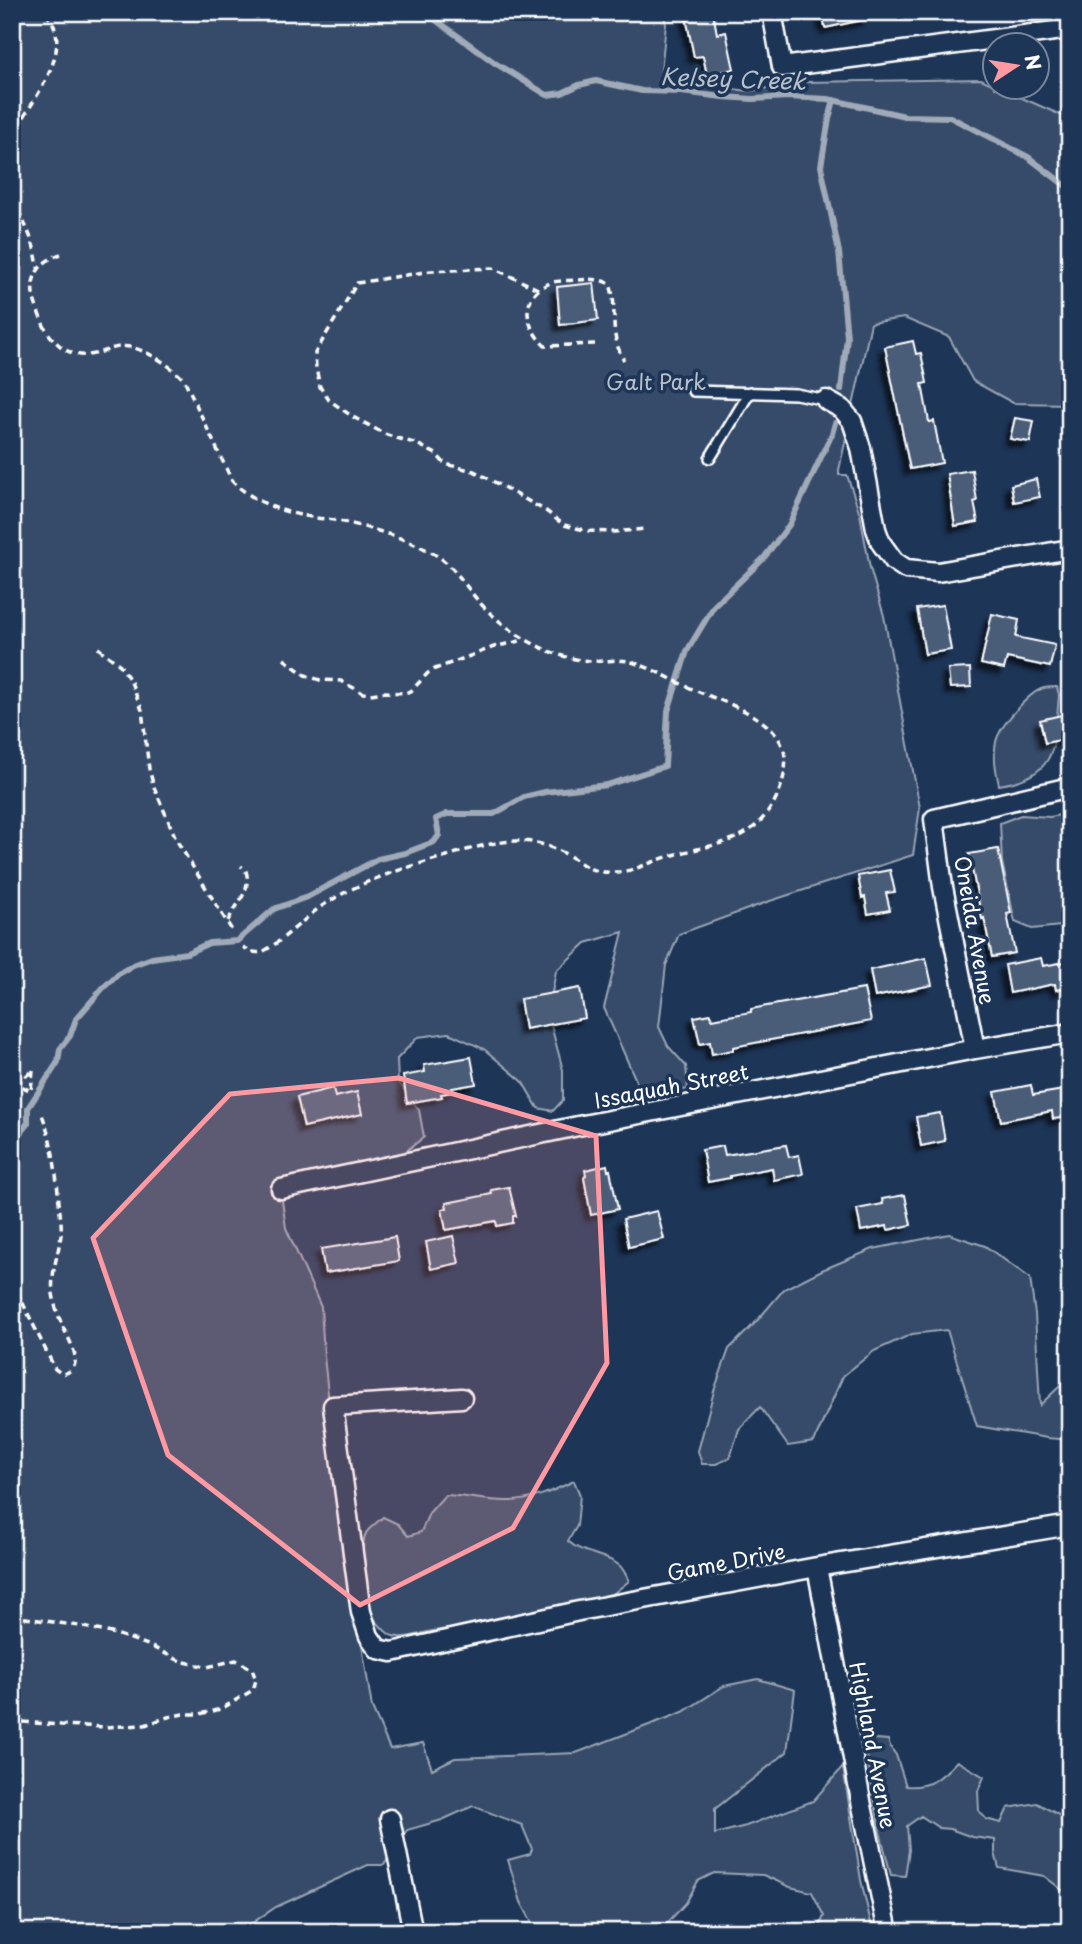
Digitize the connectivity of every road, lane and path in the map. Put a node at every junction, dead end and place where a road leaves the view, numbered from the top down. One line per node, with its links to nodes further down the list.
1 (45, 12): 4 (path)
2 (772, 12): 3 (street)
3 (1070, 29)
4 (12, 138)
5 (12, 200): 7 (path)
6 (61, 254): 7 (path)
7 (38, 268): 17 (path)
8 (538, 289): 9 (path); 10 (path); 15 (path)
9 (595, 344)
10 (624, 360)
11 (693, 391): 12 (lane)
12 (750, 392): 13 (lane); 14 (lane)
13 (826, 400): 16 (street)
14 (710, 458)
15 (645, 529)
16 (1070, 549)
17 (526, 640): 19 (path); 24 (path)
18 (98, 648): 22 (path)
19 (284, 659)
20 (1070, 788): 26 (street, Oneida Avenue)
21 (241, 866): 22 (path)
22 (228, 921): 23 (path)
23 (233, 932)
24 (243, 947)
25 (1070, 1033): 26 (street, Issaquah Street)
26 (975, 1049): 29 (street, Issaquah Street)
27 (31, 1091): 27 (path)
28 (41, 1112): 30 (path)
29 (281, 1189)
30 (12, 1281)
31 (462, 1398): 33 (street, Game Drive)
32 (1070, 1525): 33 (street, Game Drive)
33 (817, 1567): 38 (street, Highland Avenue)
34 (12, 1616): 35 (path)
35 (12, 1719)
36 (390, 1819): 37 (street)
37 (413, 1932)
38 (888, 1932)

